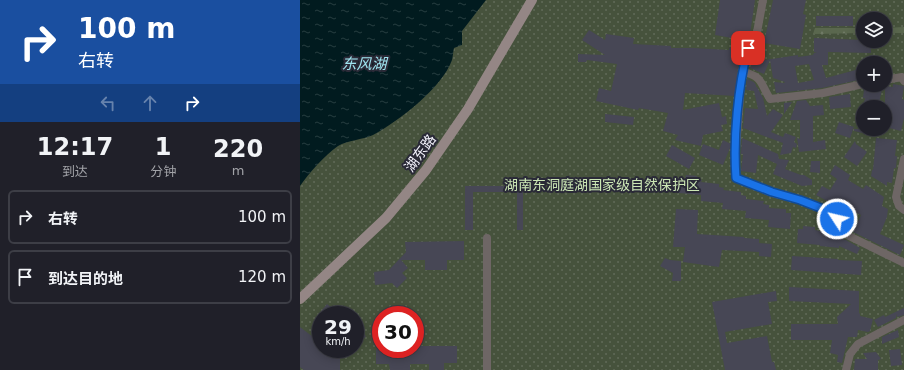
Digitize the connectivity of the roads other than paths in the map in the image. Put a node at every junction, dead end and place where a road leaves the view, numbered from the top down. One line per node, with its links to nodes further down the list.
1 (532, 0): 11 (street, 湖东路)
2 (762, 0): 3 (street)
3 (742, 71): 6 (street); 10 (street)
4 (903, 78): 5 (street)
5 (892, 79)
6 (856, 86)
7 (904, 159): 8 (street)
8 (904, 210)
9 (487, 238): 13 (street)
10 (904, 263)
11 (300, 299)
12 (904, 320): 14 (street)
13 (487, 370)
14 (846, 370)

